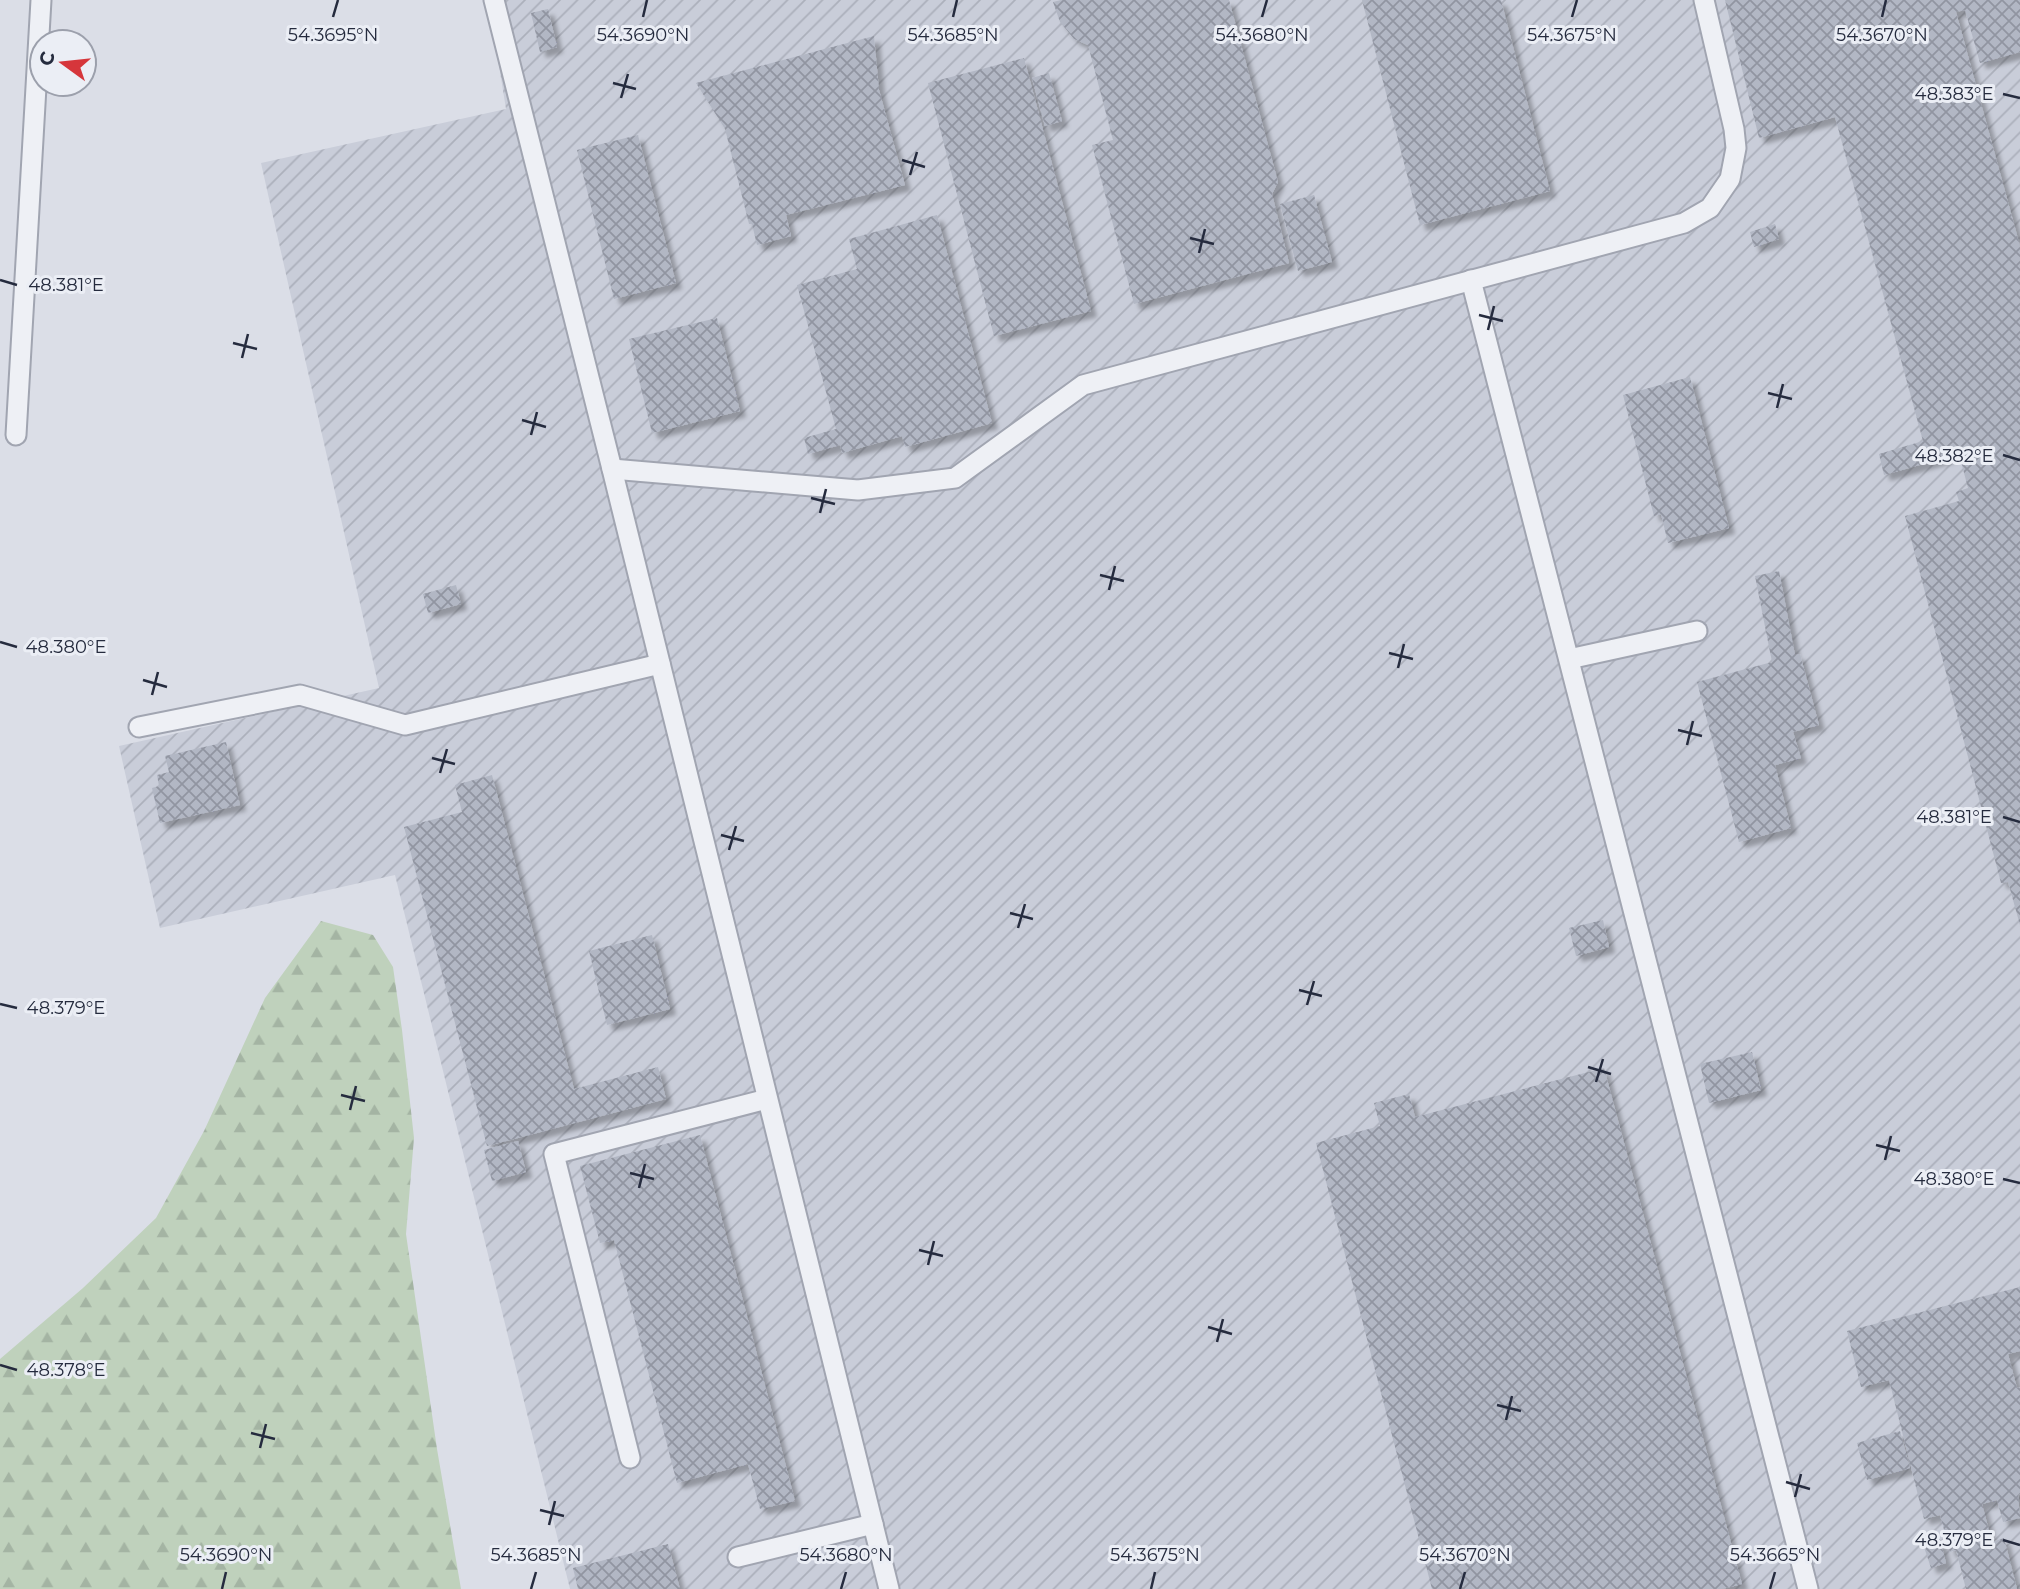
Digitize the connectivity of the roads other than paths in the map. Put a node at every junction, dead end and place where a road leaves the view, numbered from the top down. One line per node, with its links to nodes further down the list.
1 (41, 0): 5 (lane)
2 (494, 0): 6 (lane)
3 (1704, 0): 4 (lane)
4 (1471, 280): 6 (lane); 8 (lane)
5 (16, 435)
6 (612, 469): 9 (lane)
7 (1697, 631): 8 (lane)
8 (1569, 660): 16 (lane)
9 (660, 664): 10 (lane); 11 (lane)
10 (139, 727)
11 (767, 1099): 12 (lane); 13 (lane)
12 (630, 1458)
13 (873, 1524): 14 (lane); 15 (lane)
14 (738, 1557)
15 (889, 1589)
16 (1808, 1589)

